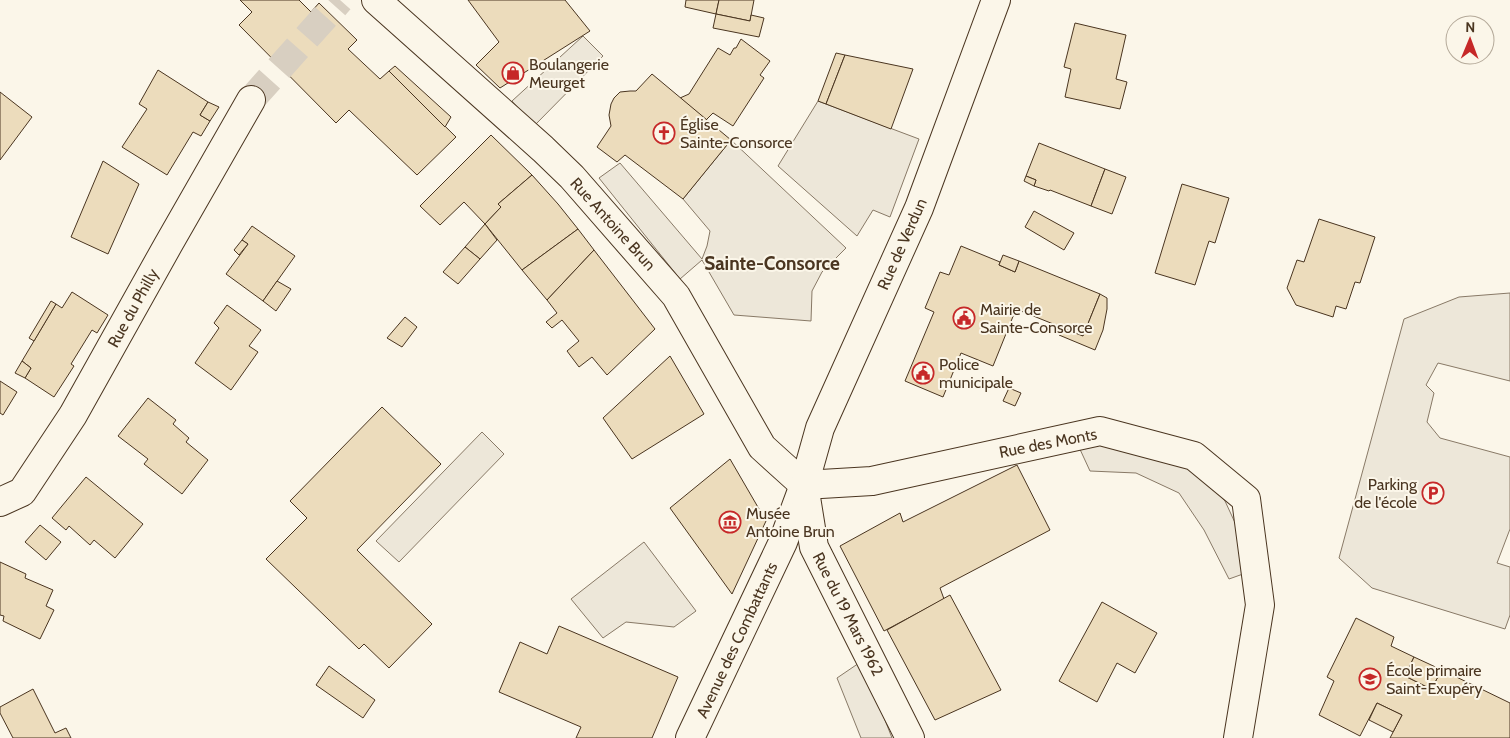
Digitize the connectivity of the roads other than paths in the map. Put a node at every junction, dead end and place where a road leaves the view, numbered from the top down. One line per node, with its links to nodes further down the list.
1 (376, 0): 4 (street, Rue Antoine Brun)
2 (996, 0): 4 (street, Rue de Verdun)
3 (251, 100): 5 (street, Rue du Philly)
4 (804, 485): 6 (street, Avenue des Combattants); 7 (street, Rue du 19 Mars 1962); 8 (street, Rue des Monts)
5 (0, 502)
6 (690, 738)
7 (910, 738)
8 (1238, 738)

